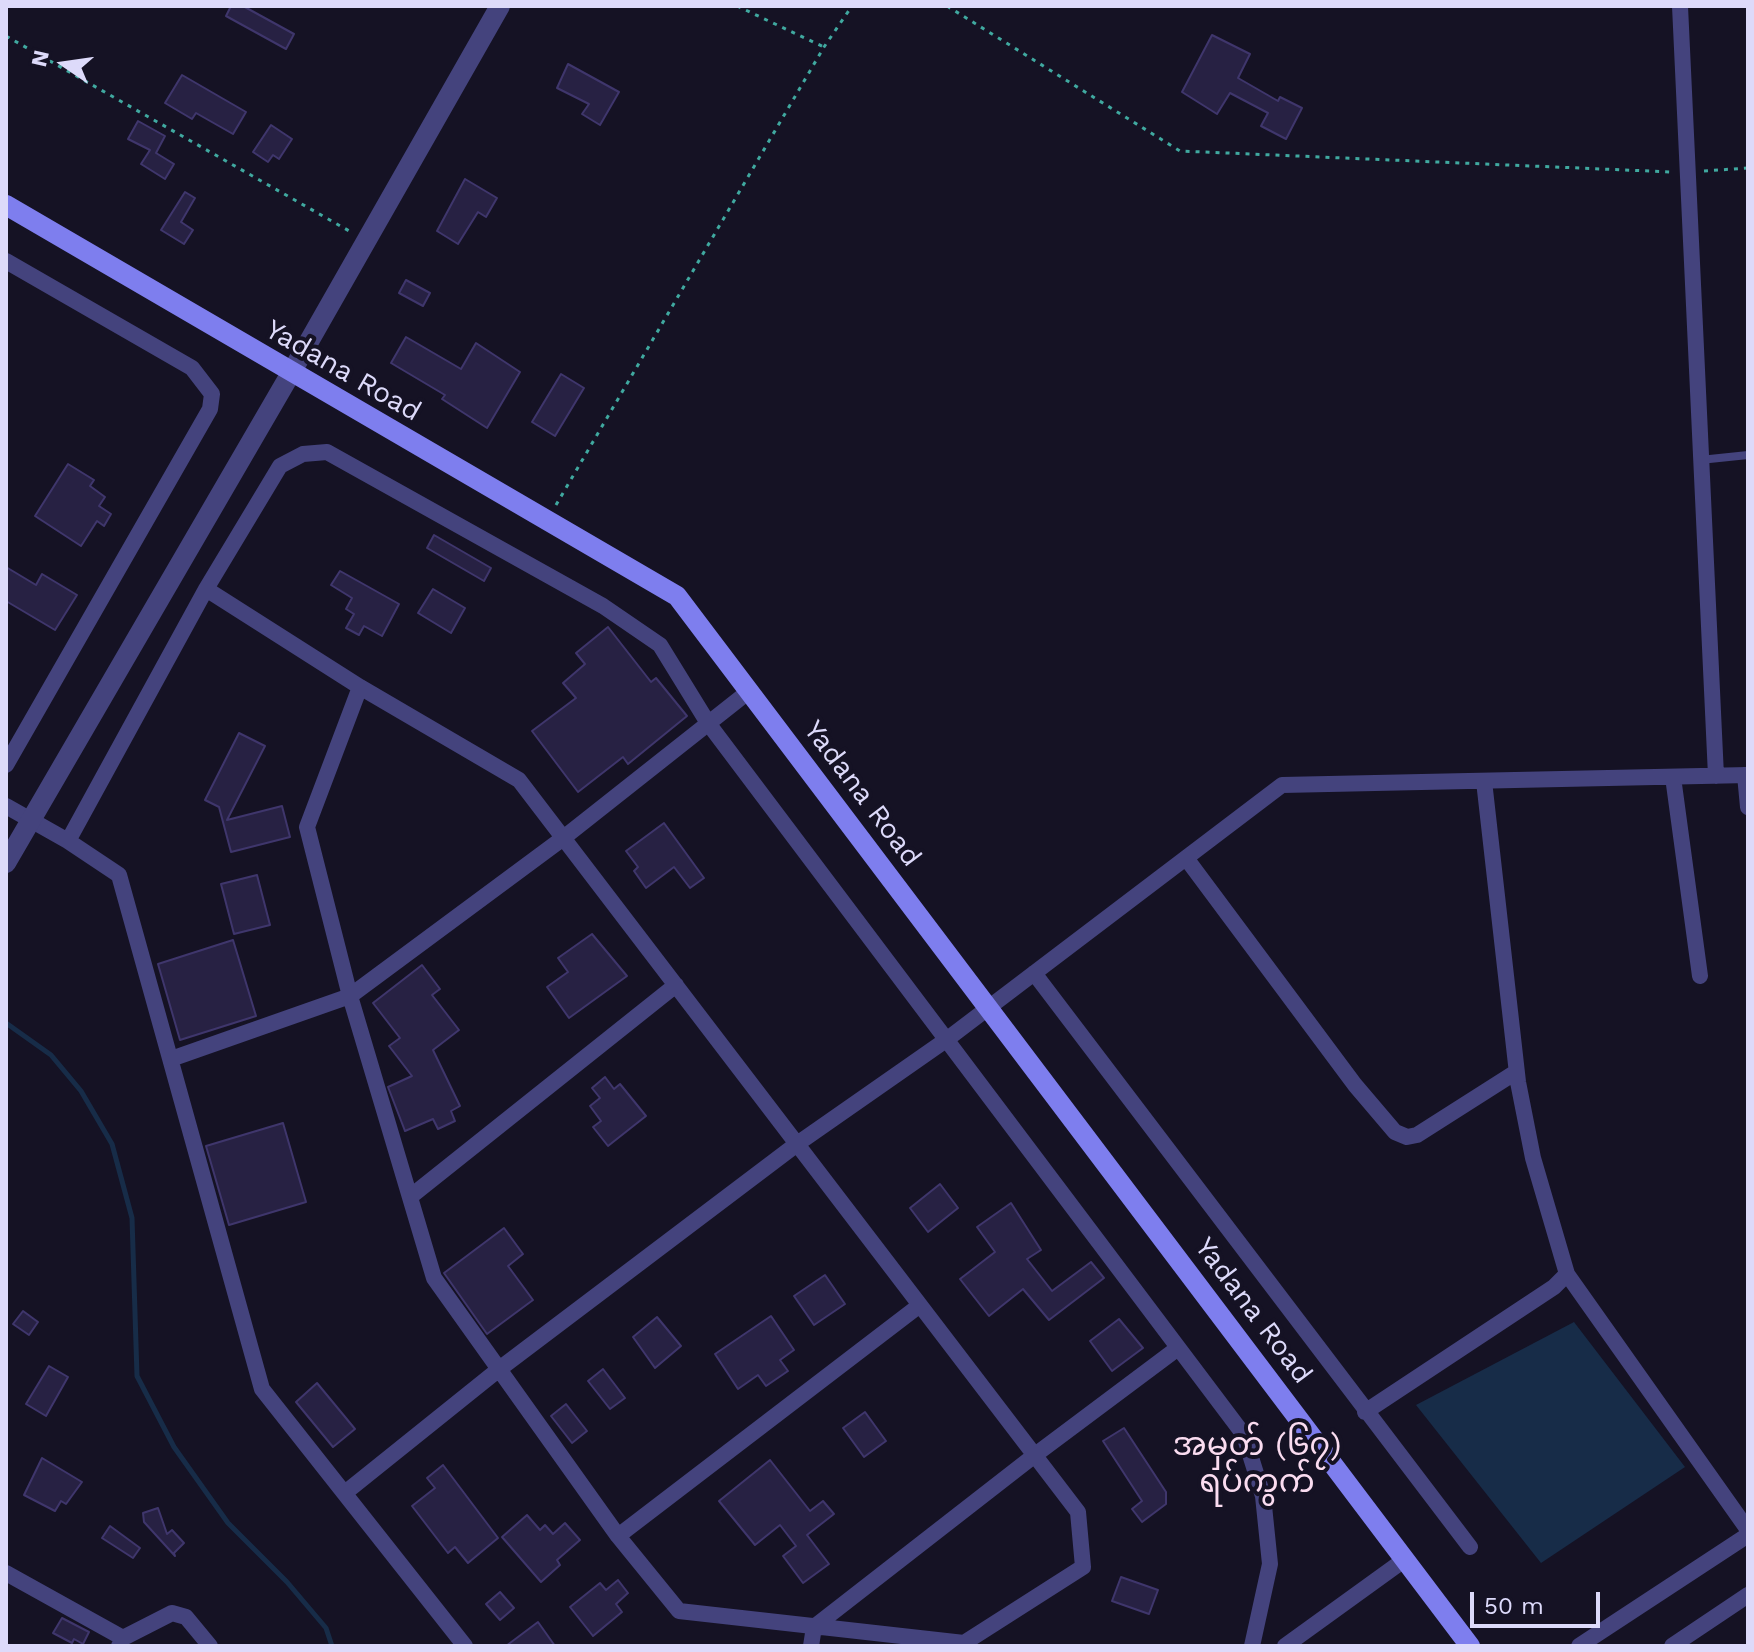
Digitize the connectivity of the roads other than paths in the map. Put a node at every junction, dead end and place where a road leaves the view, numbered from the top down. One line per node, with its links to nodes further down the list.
1 (1680, 6): 7 (street)
2 (492, 9): 5 (street)
3 (6, 205): 5 (main road, Yadana Road)
4 (6, 261): 12 (street)
5 (291, 373): 10 (main road, Yadana Road); 19 (street)
6 (1748, 455): 7 (lane)
7 (1700, 460): 14 (street)
8 (206, 589): 9 (street); 11 (street); 21 (street)
9 (360, 687): 20 (street); 27 (street)
10 (748, 692): 11 (street); 28 (main road, Yadana Road)
11 (708, 723): 20 (street); 29 (street)
12 (6, 765)
13 (1746, 775): 14 (street); 18 (street)
14 (1716, 776): 15 (street)
15 (1673, 777): 16 (street); 25 (street)
16 (1484, 781): 22 (street); 31 (street)
17 (6, 806): 19 (street)
18 (1748, 807)
19 (31, 821): 21 (street); 23 (street)
20 (562, 839): 26 (street); 27 (street)
21 (68, 841): 30 (street)
22 (1186, 858): 24 (street); 31 (street)
23 (6, 863)
24 (1034, 973): 28 (street); 38 (street)
25 (1700, 976)
26 (676, 985): 32 (street); 33 (street)
27 (350, 996): 30 (street); 33 (street)
28 (989, 1007): 29 (street); 44 (main road, Yadana Road)
29 (946, 1040): 32 (street); 36 (street)
30 (171, 1059): 40 (street)
31 (1516, 1072): 34 (street)
32 (797, 1144): 35 (street); 37 (street)
33 (410, 1197): 37 (street)
34 (1567, 1274): 38 (street); 41 (street)
35 (920, 1305): 39 (street); 42 (street)
36 (1178, 1348): 39 (street); 52 (street)
37 (498, 1370): 40 (street); 42 (street)
38 (1365, 1412): 43 (street)
39 (1035, 1455): 47 (street); 47 (street)
40 (346, 1492): 50 (street)
41 (1748, 1532): 55 (street)
42 (618, 1536): 47 (street)
43 (1470, 1547)
44 (1404, 1560): 53 (street); 54 (main road, Yadana Road)
45 (6, 1573): 48 (street)
46 (1746, 1600): 56 (street)
47 (814, 1627): 51 (street)
48 (121, 1642): 49 (street)
49 (210, 1646)
50 (465, 1646)
51 (811, 1646)
52 (1252, 1646)
53 (1285, 1646)
54 (1470, 1646)
55 (1579, 1646)
56 (1672, 1646)

